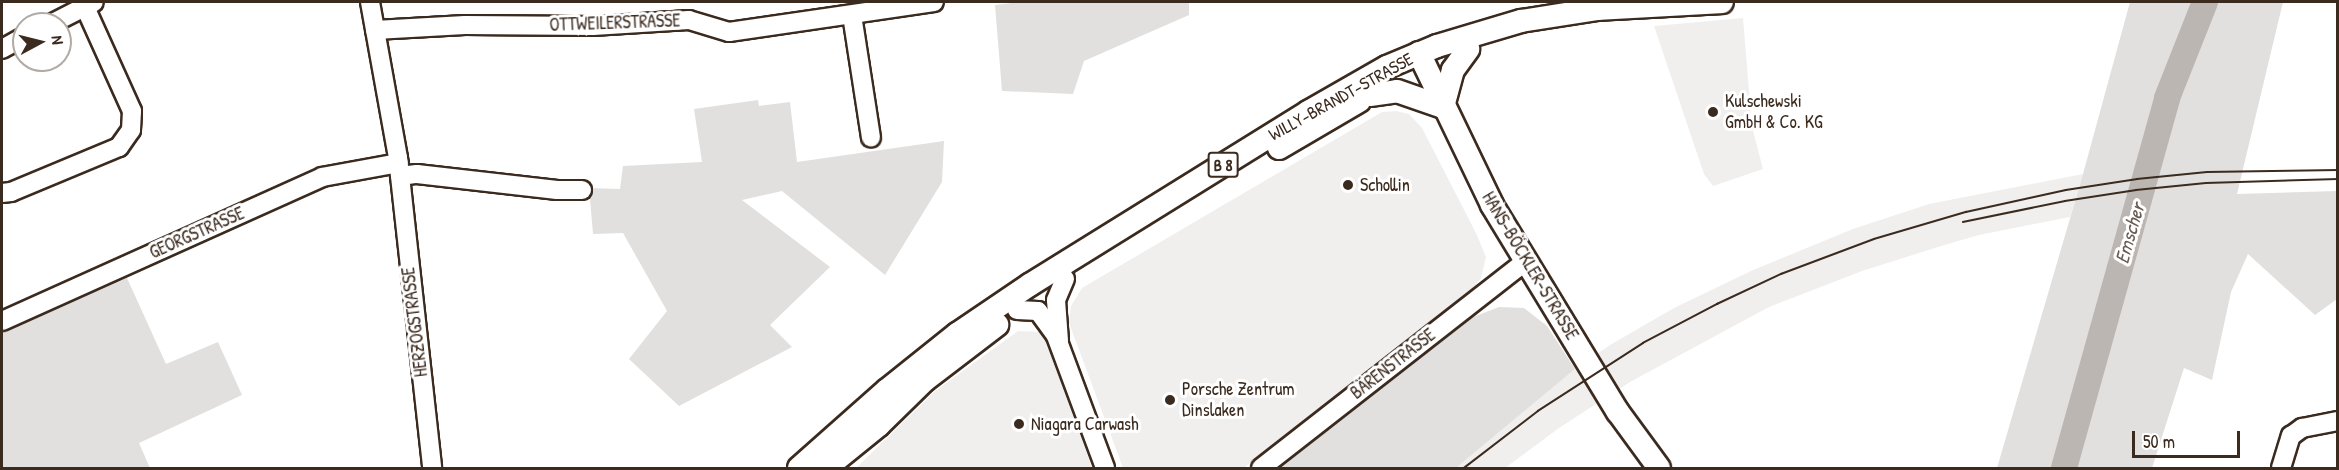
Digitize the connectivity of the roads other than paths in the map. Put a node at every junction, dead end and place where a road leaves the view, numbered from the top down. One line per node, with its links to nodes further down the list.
1 (370, 2): 8 (street, HERZOGSTRASSE)
2 (934, 2): 7 (street, OTTWEILERSTRASSE)
3 (1722, 2): 5 (main road, WILLY-BRANDT-STRASSE / B 8)
4 (90, 4): 6 (street); 16 (street)
5 (1698, 4): 9 (main road, B 8); 10 (main road, WILLY-BRANDT-STRASSE / B 8)
6 (72, 13)
7 (852, 15): 8 (street, OTTWEILERSTRASSE); 13 (street)
8 (375, 30): 14 (street, HERZOGSTRASSE)
9 (1467, 48): 10 (main road, WILLY-BRANDT-STRASSE / B 8); 12 (main road)
10 (1422, 59): 11 (main road, WILLY-BRANDT-STRASSE / B 8); 12 (main road, HANS-BÖCKLER-STRASSE); 22 (main road, WILLY-BRANDT-STRASSE / B 8)
11 (1370, 94): 12 (main road); 18 (main road, WILLY-BRANDT-STRASSE / B 8)
12 (1443, 107): 17 (main road, HANS-BÖCKLER-STRASSE)
13 (871, 138)
14 (399, 170): 15 (street); 20 (street, GEORGSTRASSE); 24 (street, HERZOGSTRASSE)
15 (582, 190)
16 (2, 193)
17 (1526, 261): 29 (street, BÄRENSTRASSE); 30 (main road, HANS-BÖCKLER-STRASSE)
18 (1065, 279): 19 (main road, WILLY-BRANDT-STRASSE / B 8); 21 (street)
19 (1017, 310): 21 (street); 27 (main road, B 8)
20 (2, 321)
21 (1057, 339): 28 (street)
22 (876, 399): 25 (main road, B 8); 26 (main road, B 8)
23 (2337, 421): 31 (street)
24 (432, 468)
25 (799, 468)
26 (811, 468)
27 (826, 468)
28 (1105, 468)
29 (1261, 468)
30 (1659, 468)
31 (2281, 468)

